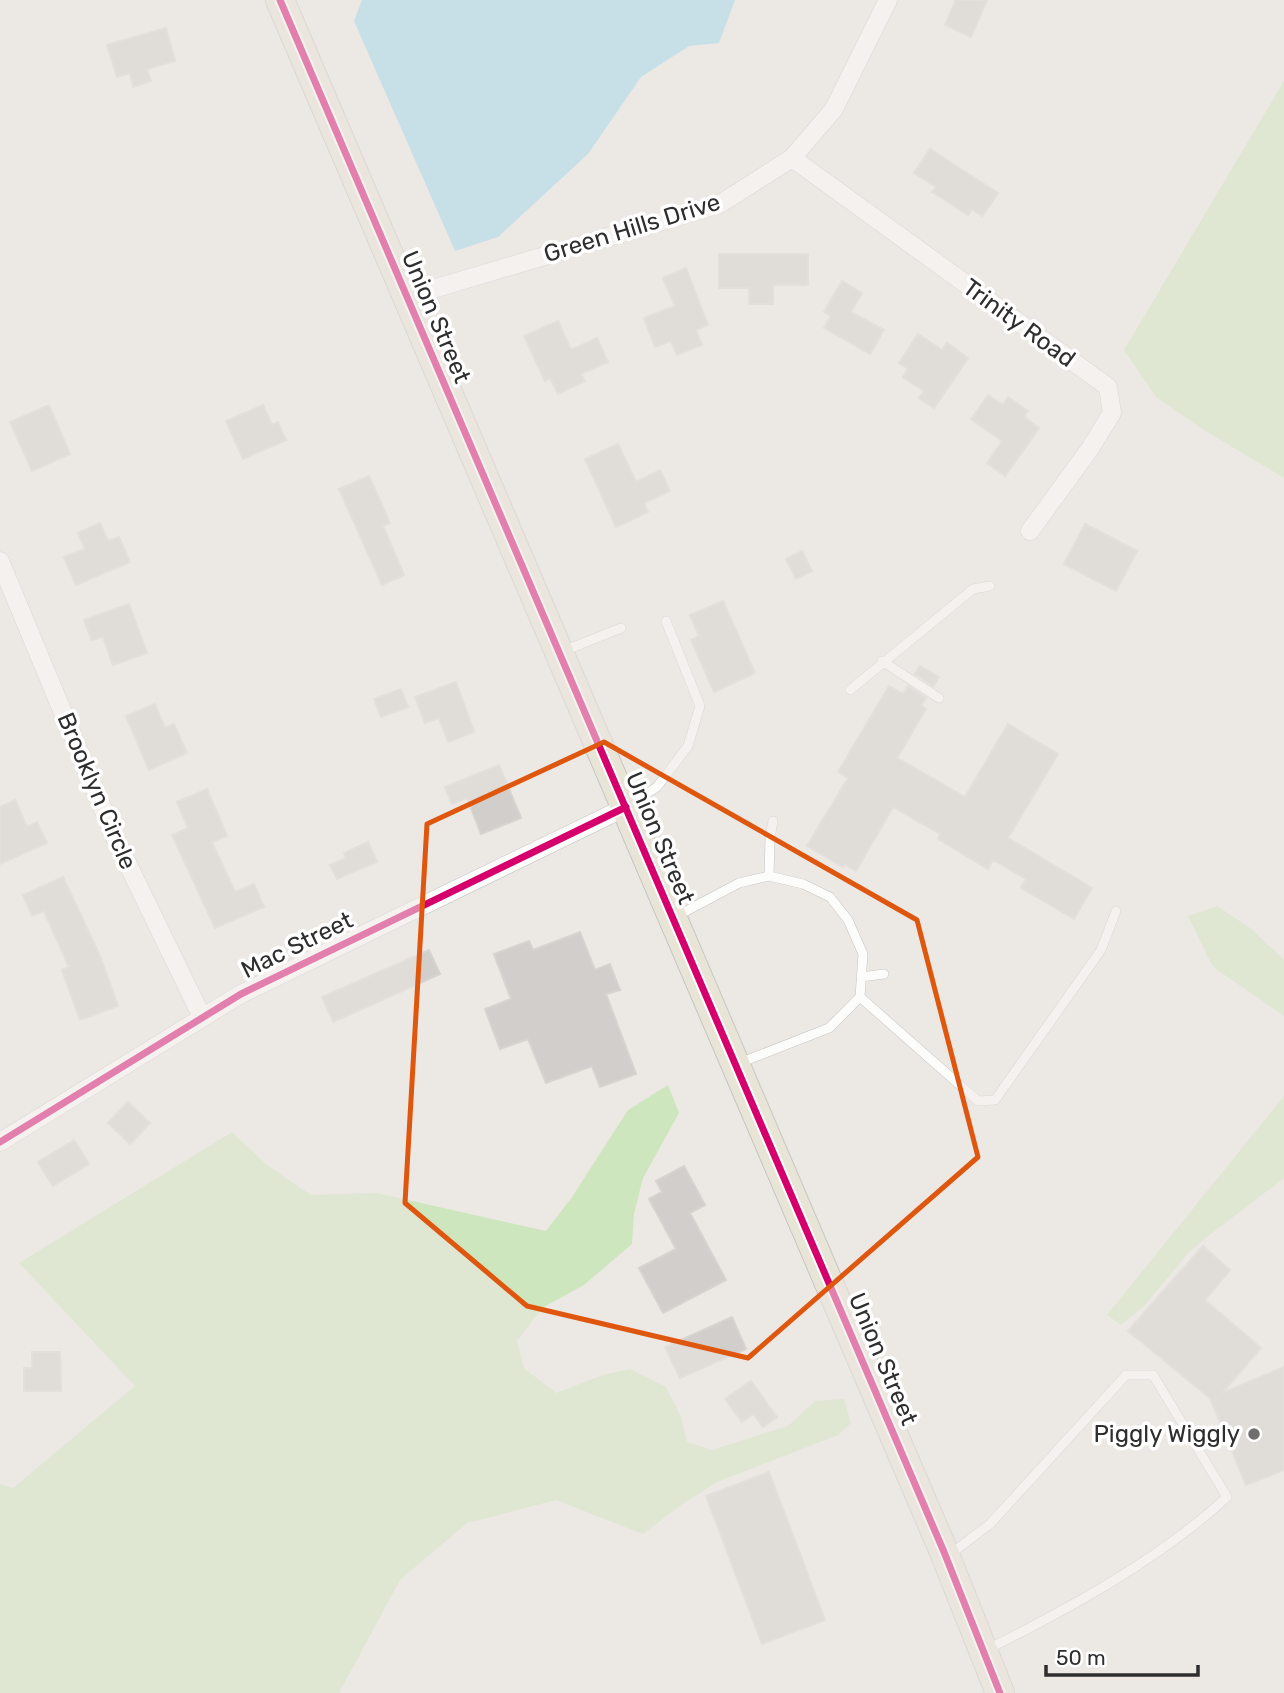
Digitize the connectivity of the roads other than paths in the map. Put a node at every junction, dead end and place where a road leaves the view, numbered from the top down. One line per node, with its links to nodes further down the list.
1 (280, 0): 4 (main road, Union Street)
2 (888, 0): 3 (street, Green Hills Drive)
3 (792, 158): 4 (street, Green Hills Drive); 5 (street, Trinity Road)
4 (406, 296): 10 (main road, Union Street)
5 (1030, 531)
6 (0, 561): 22 (street, Brooklyn Circle)
7 (990, 586): 11 (lane)
8 (666, 621): 14 (lane)
9 (621, 628): 10 (lane)
10 (559, 652): 14 (main road, Union Street)
11 (882, 662): 12 (lane); 13 (lane)
12 (850, 690)
13 (939, 698)
14 (626, 807): 18 (main road, Union Street); 22 (street, Mac Street)
15 (773, 821): 16 (lane)
16 (769, 876): 18 (lane); 20 (lane)
17 (1115, 911): 21 (lane)
18 (673, 918): 23 (main road, Union Street)
19 (884, 974): 20 (lane)
20 (861, 977): 21 (lane)
21 (860, 997): 23 (lane)
22 (202, 1017): 24 (street, Mac Street)
23 (736, 1065): 25 (main road, Union Street)
24 (0, 1142)
25 (946, 1558): 26 (main road, Union Street); 26 (lane)
26 (984, 1651): 27 (main road, Union Street)
27 (1000, 1693)

